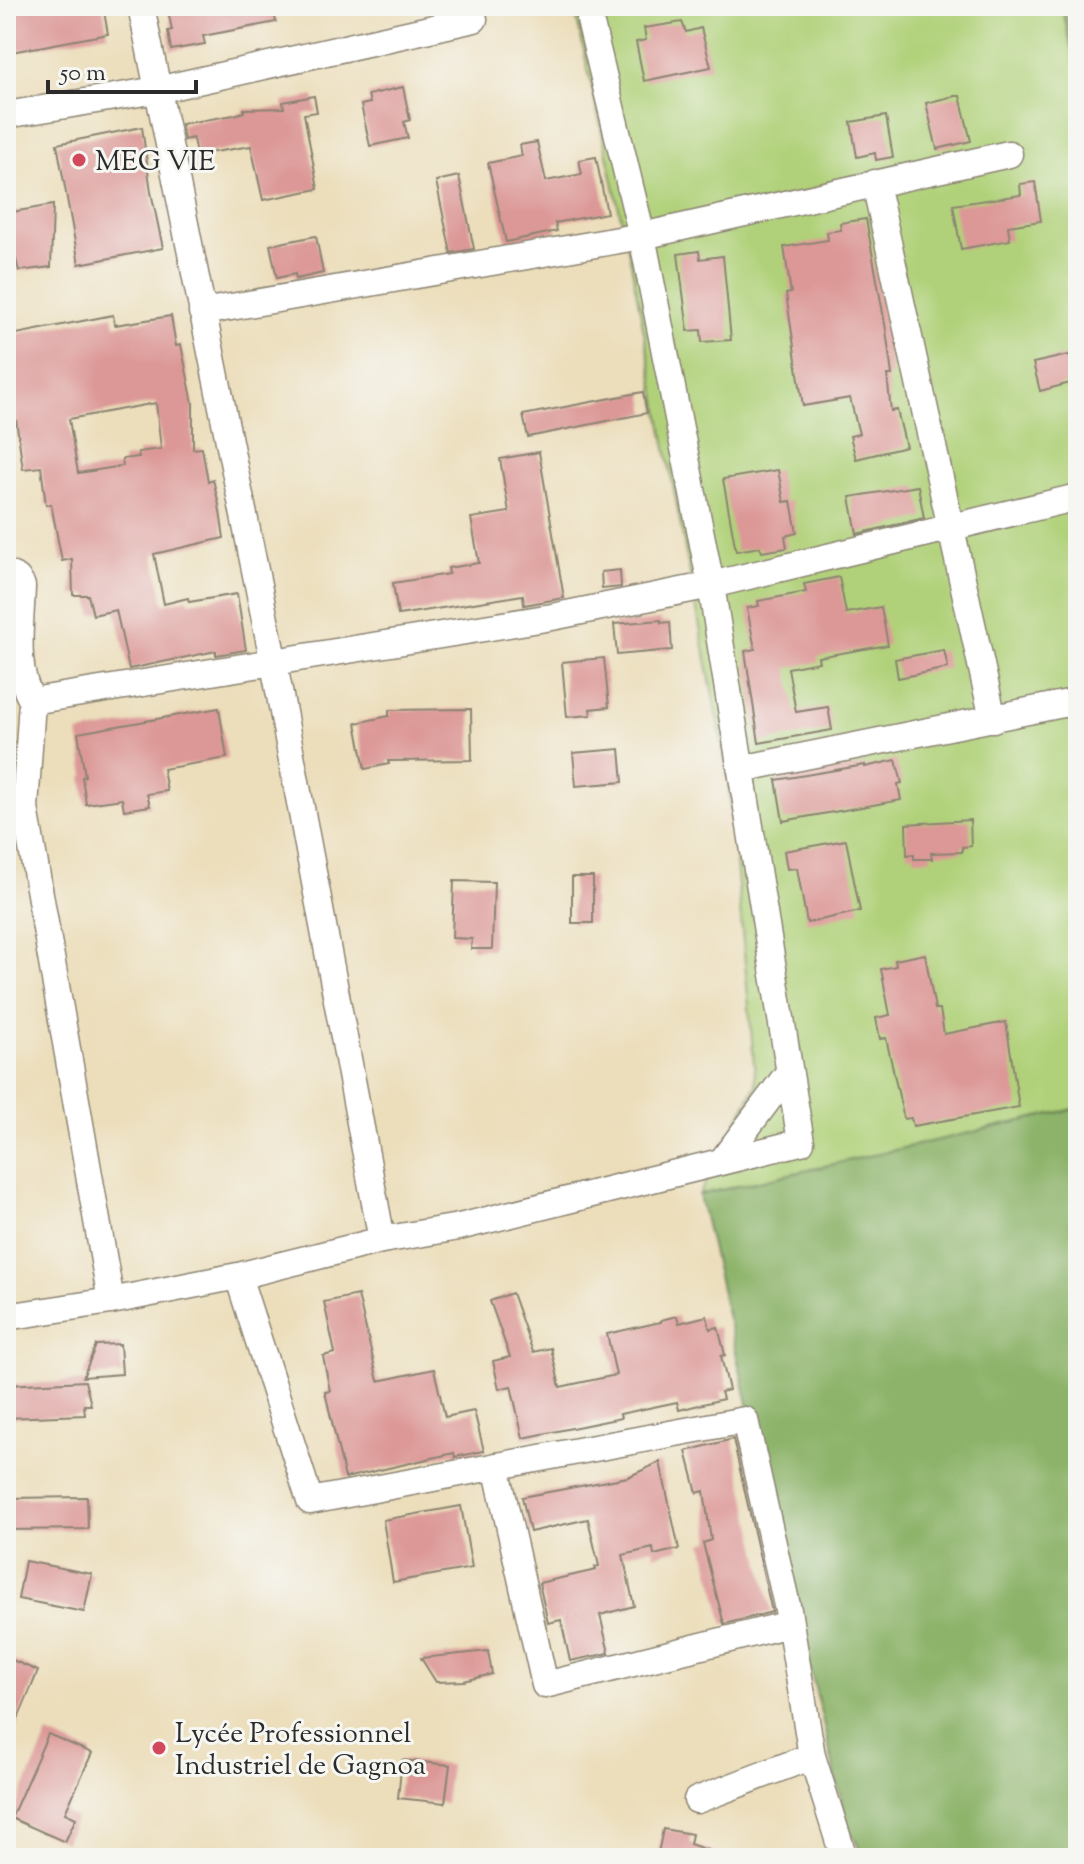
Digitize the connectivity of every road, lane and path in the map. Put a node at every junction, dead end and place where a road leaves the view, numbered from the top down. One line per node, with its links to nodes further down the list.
1 (141, 6): 4 (street)
2 (474, 19): 4 (street)
3 (590, 20): 8 (street)
4 (157, 90): 5 (street); 9 (street)
5 (6, 115)
6 (1009, 154): 7 (street)
7 (875, 183): 8 (street); 11 (street)
8 (642, 236): 9 (street); 13 (street)
9 (202, 312): 14 (street)
10 (1078, 497): 11 (street)
11 (951, 527): 13 (street); 17 (street)
12 (6, 573): 15 (street)
13 (711, 585): 14 (street); 18 (street)
14 (274, 664): 15 (street); 21 (street)
15 (32, 701): 23 (street)
16 (1078, 701): 17 (street)
17 (993, 719): 18 (street)
18 (741, 769): 19 (street)
19 (789, 1072): 20 (street); 20 (street)
20 (722, 1161): 21 (street)
21 (382, 1240): 22 (street)
22 (238, 1276): 23 (street); 25 (street)
23 (111, 1301): 24 (street)
24 (6, 1317)
25 (496, 1466): 26 (street); 26 (street)
26 (790, 1624): 27 (street)
27 (812, 1756): 28 (street); 29 (street)
28 (697, 1800)
29 (844, 1858)

